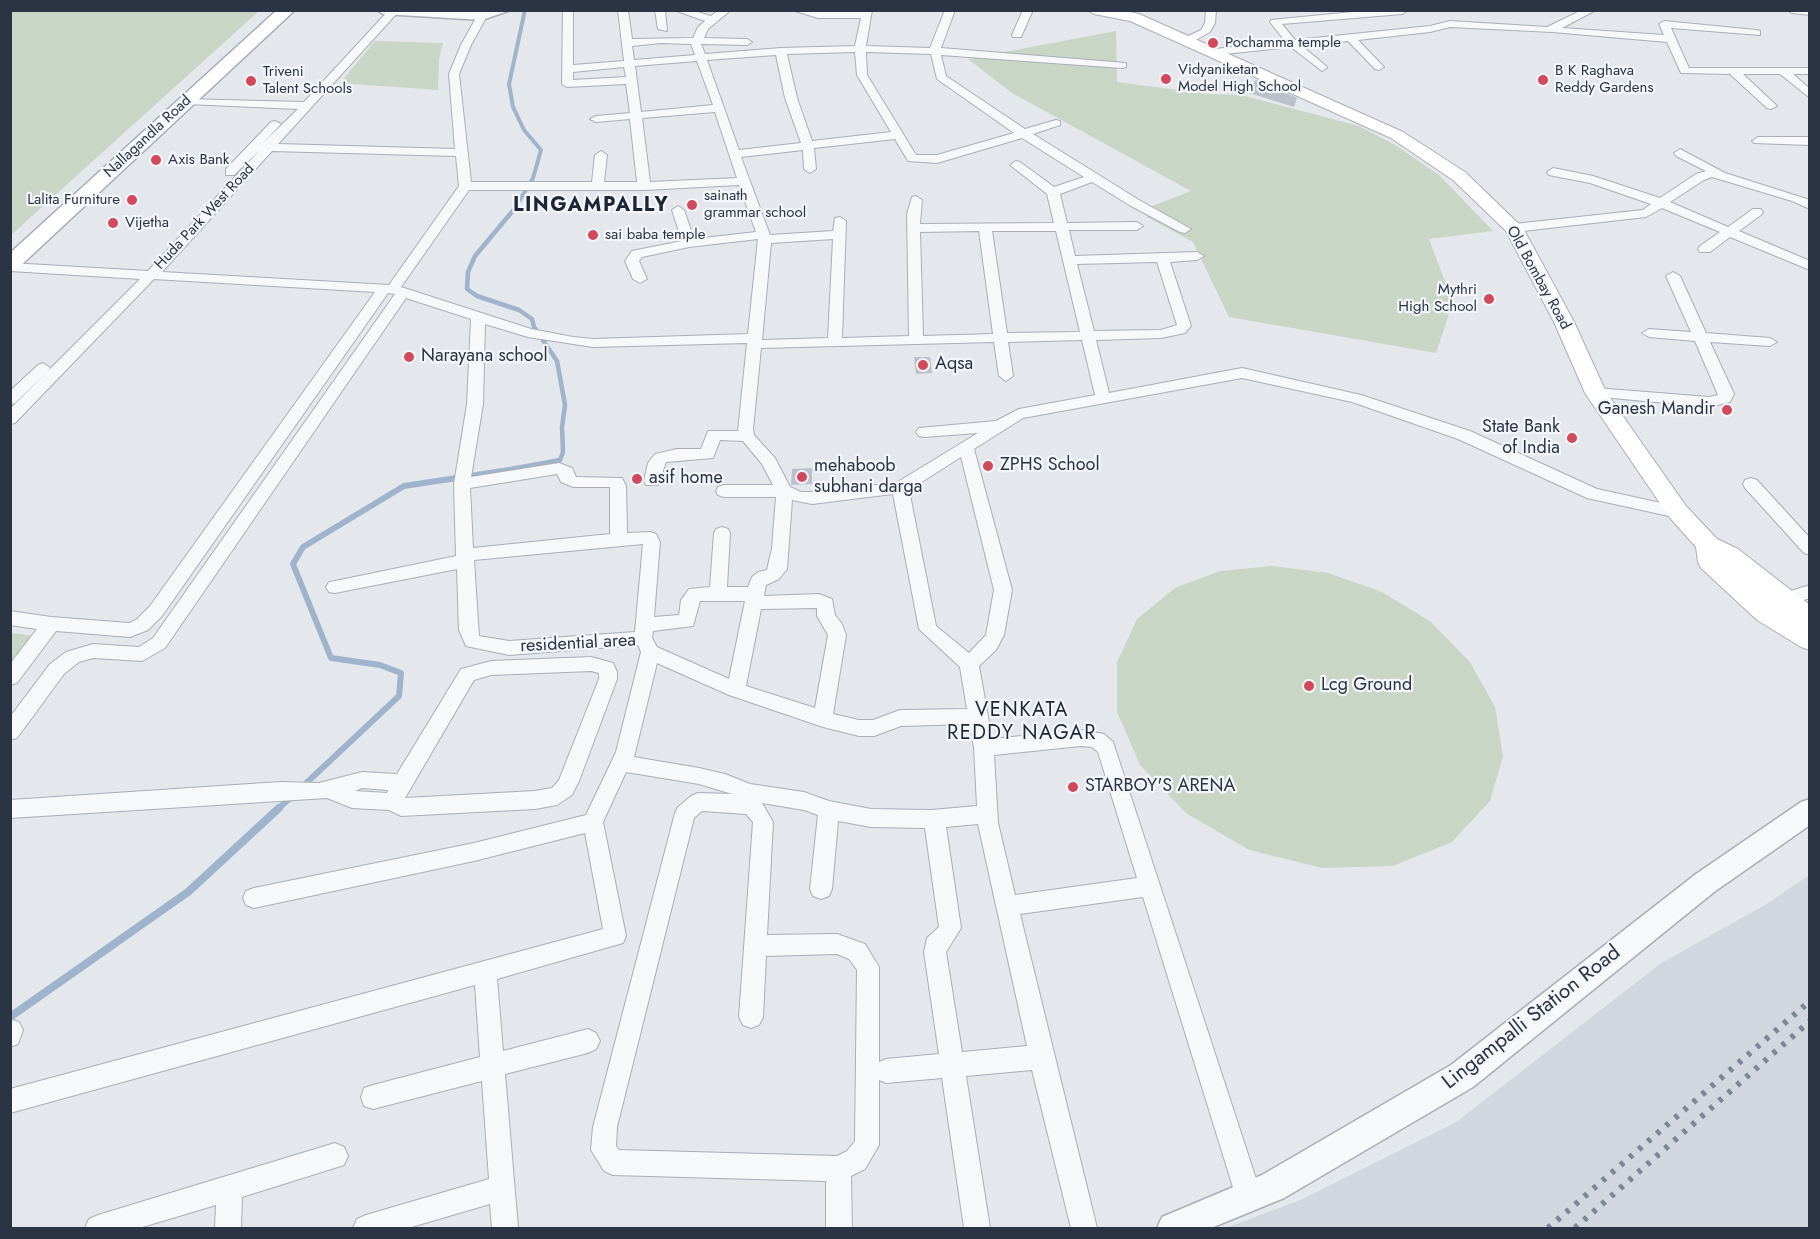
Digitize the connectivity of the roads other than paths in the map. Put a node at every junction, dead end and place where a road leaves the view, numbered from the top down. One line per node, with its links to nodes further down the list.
1 (272, 10): 94 (main road, Nallagandla Road)
2 (287, 10): 51 (main road, Nallagandla Road)
3 (505, 10): 22 (street)
4 (568, 10): 45 (street)
5 (623, 10): 34 (street)
6 (660, 10): 25 (street)
7 (679, 10): 23 (street)
8 (726, 10): 23 (street)
9 (797, 10): 21 (street)
10 (950, 10): 38 (street)
11 (1028, 10): 28 (street)
12 (1094, 10): 31 (main road, Old Bombay Road)
13 (1211, 10): 31 (street)
14 (1447, 10): 24 (street)
15 (1591, 10): 26 (street)
16 (1792, 10): 20 (street)
17 (384, 11): 18 (street); 52 (street, Huda Park West Road)
18 (394, 11): 22 (street); 53 (street, Huda Park West Road)
19 (1402, 11): 35 (street)
20 (1809, 12)
21 (867, 13): 36 (street)
22 (482, 16): 66 (street)
23 (713, 20): 32 (street)
24 (1450, 24): 26 (street); 29 (street)
25 (663, 29)
26 (1549, 30): 30 (street)
27 (1756, 33): 30 (street)
28 (1017, 35)
29 (1350, 37): 35 (street); 43 (street)
30 (1671, 39): 46 (street)
31 (1188, 40): 39 (main road, Old Bombay Road)
32 (697, 41): 33 (street); 34 (street); 40 (street)
33 (747, 42)
34 (626, 43): 41 (street)
35 (1292, 43): 39 (street); 44 (street)
36 (860, 50): 37 (street); 38 (street); 60 (street)
37 (781, 51): 40 (street); 63 (street)
38 (936, 52): 42 (street); 59 (street)
39 (1215, 52): 89 (main road, Old Bombay Road)
40 (701, 58): 41 (street); 55 (street)
41 (628, 64): 45 (street); 49 (street)
42 (1122, 65)
43 (1379, 67)
44 (1322, 68)
45 (567, 69): 49 (street)
46 (1733, 71): 47 (street); 54 (street)
47 (1783, 71): 48 (street); 50 (street)
48 (1809, 71)
49 (630, 80): 56 (street)
50 (1809, 95)
51 (187, 101): 52 (street); 100 (main road, Nallagandla Road)
52 (293, 106): 53 (street); 64 (street, Huda Park West Road)
53 (308, 106): 65 (street, Huda Park West Road)
54 (1771, 106)
55 (720, 108): 56 (street); 68 (street)
56 (635, 116): 57 (street); 78 (street)
57 (596, 119)
58 (1056, 123): 59 (street)
59 (1024, 134): 60 (street); 74 (street)
60 (899, 135): 63 (street)
61 (1758, 141): 62 (street)
62 (1809, 141)
63 (807, 146): 68 (street); 71 (street)
64 (253, 147): 65 (street); 101 (street, Huda Park West Road)
65 (270, 147): 66 (street); 101 (street, Huda Park West Road)
66 (463, 153): 76 (street)
67 (1680, 153): 73 (street)
68 (734, 154): 75 (street)
69 (601, 155): 77 (street)
70 (1016, 165): 79 (street)
71 (810, 169)
72 (1553, 172): 81 (street)
73 (1719, 174): 81 (street); 82 (street)
74 (1094, 177): 79 (street); 90 (street)
75 (745, 181): 78 (street); 92 (street)
76 (465, 186): 77 (street); 105 (street)
77 (598, 186): 78 (street)
78 (644, 186)
79 (1053, 192): 85 (street)
80 (916, 200): 88 (street)
81 (1661, 203): 89 (street); 91 (street)
82 (1809, 205)
83 (678, 210): 93 (street)
84 (1757, 212): 91 (street)
85 (1061, 226): 86 (street); 87 (street); 98 (street)
86 (1137, 226)
87 (985, 227): 88 (street); 109 (street)
88 (914, 228): 111 (street)
89 (1514, 228): 116 (main road, Old Bombay Road)
90 (1185, 229)
91 (1730, 232): 95 (street); 99 (street)
92 (764, 237): 93 (street); 112 (street); 113 (street)
93 (689, 243): 104 (street)
94 (10, 249)
95 (1705, 249)
96 (1197, 256): 97 (street)
97 (1162, 258): 98 (street); 108 (street)
98 (1070, 260): 108 (street)
99 (1807, 261): 102 (street)
100 (10, 266): 101 (street)
101 (146, 273): 105 (street); 118 (street, Huda Park West Road); 119 (street, Huda Park West Road)
102 (1785, 274)
103 (1673, 276): 110 (street)
104 (640, 279)
105 (394, 289): 106 (street); 142 (street); 150 (street)
106 (478, 316): 112 (street); 124 (street, residential area)
107 (1649, 333): 110 (street)
108 (1087, 335): 109 (street); 117 (street)
109 (1001, 337): 111 (street); 115 (street)
110 (1702, 338): 114 (street); 116 (street)
111 (916, 340): 113 (street)
112 (755, 341): 113 (street); 122 (street)
113 (835, 342)
114 (1770, 342)
115 (1006, 376)
116 (1596, 393): 130 (main road, Old Bombay Road)
117 (1103, 398): 120 (street); 130 (street)
118 (10, 400)
119 (10, 419)
120 (1000, 426): 121 (street); 123 (street)
121 (924, 432)
122 (747, 436): 125 (street); 129 (street)
123 (966, 447): 127 (street); 145 (street)
124 (463, 479): 132 (street); 134 (street, residential area)
125 (652, 481)
126 (1751, 484): 133 (street)
127 (900, 488): 129 (street); 145 (street)
128 (724, 491): 129 (street)
129 (784, 491): 138 (street)
130 (1678, 512): 139 (main road, Old Bombay Road)
131 (722, 533): 136 (street)
132 (619, 539): 134 (street); 143 (street)
133 (1809, 549)
134 (465, 558): 135 (street); 143 (street, residential area)
135 (335, 587)
136 (719, 587): 138 (street); 143 (street)
137 (1809, 591): 139 (street)
138 (756, 593): 147 (street); 149 (street)
139 (1774, 607): 141 (main road, Old Bombay Road); 144 (main road, Old Bombay Road)
140 (10, 618): 142 (street)
141 (1809, 618)
142 (51, 624): 146 (street)
143 (645, 638): 147 (street, residential area); 152 (street)
144 (1809, 640)
145 (969, 664): 148 (street)
146 (10, 678)
147 (736, 690): 149 (street, residential area)
148 (980, 716): 149 (street, residential area); 151 (street)
149 (823, 719)
150 (10, 732)
151 (984, 748): 159 (street); 162 (street)
152 (621, 763): 157 (street); 161 (street)
153 (402, 783): 154 (street); 155 (street); 155 (street)
154 (323, 791): 155 (street); 156 (street)
155 (393, 802)
156 (10, 810)
157 (830, 810): 160 (street); 163 (street)
158 (1809, 810): 180 (street, Lingampalli Station Road)
159 (988, 814): 160 (street); 165 (street)
160 (934, 818): 172 (street)
161 (593, 822): 164 (street); 167 (street)
162 (1150, 886): 165 (street); 180 (street)
163 (821, 889)
164 (254, 898)
165 (1007, 906): 170 (street)
166 (756, 946): 168 (street); 177 (street); 177 (street)
167 (485, 971): 171 (street); 175 (street)
168 (751, 1017)
169 (588, 1041): 171 (street)
170 (1041, 1057): 172 (street); 187 (street)
171 (492, 1066): 174 (street); 178 (street)
172 (952, 1066): 173 (street); 186 (street)
173 (886, 1071)
174 (373, 1096)
175 (10, 1101)
176 (335, 1156): 179 (street)
177 (838, 1169): 185 (street)
178 (502, 1188): 183 (street); 184 (street)
179 (228, 1189): 181 (street); 182 (street)
180 (1249, 1197): 188 (street, Lingampalli Station Road)
181 (98, 1228)
182 (228, 1228)
183 (366, 1228)
184 (505, 1228)
185 (838, 1228)
186 (977, 1228)
187 (1084, 1228)
188 (1173, 1228)

